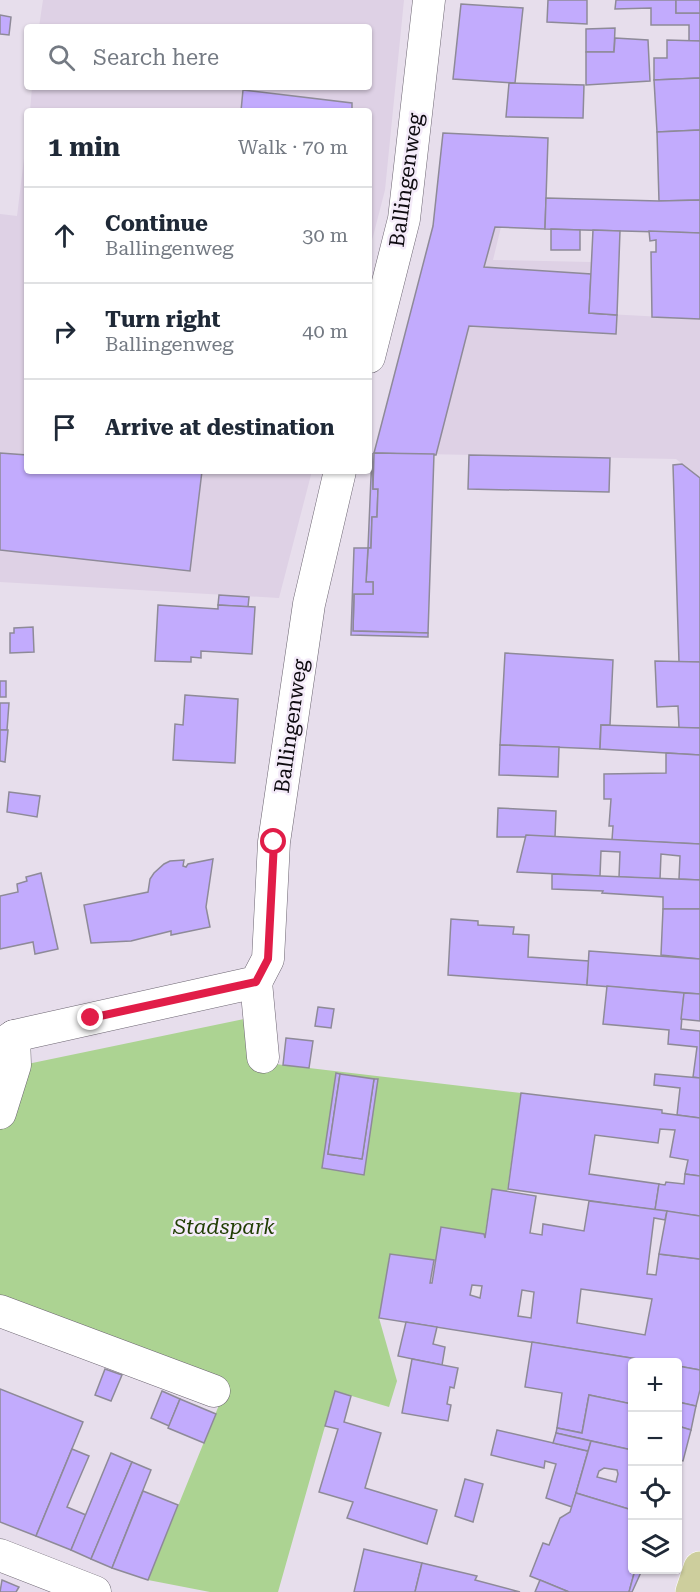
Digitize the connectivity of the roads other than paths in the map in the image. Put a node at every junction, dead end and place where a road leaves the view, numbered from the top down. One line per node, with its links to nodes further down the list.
1 (429, 0): 2 (street, Ballingenweg)
2 (372, 345)
3 (339, 474): 4 (street, Ballingenweg)
4 (256, 982): 5 (street); 6 (street, Ballingenweg)
5 (7, 1041): 7 (street)
6 (262, 1057)
7 (0, 1113)
8 (0, 1311): 9 (street)
9 (214, 1391)
10 (0, 1554): 12 (street)
11 (700, 1568): 13 (main road)
12 (95, 1592)
13 (692, 1592)

